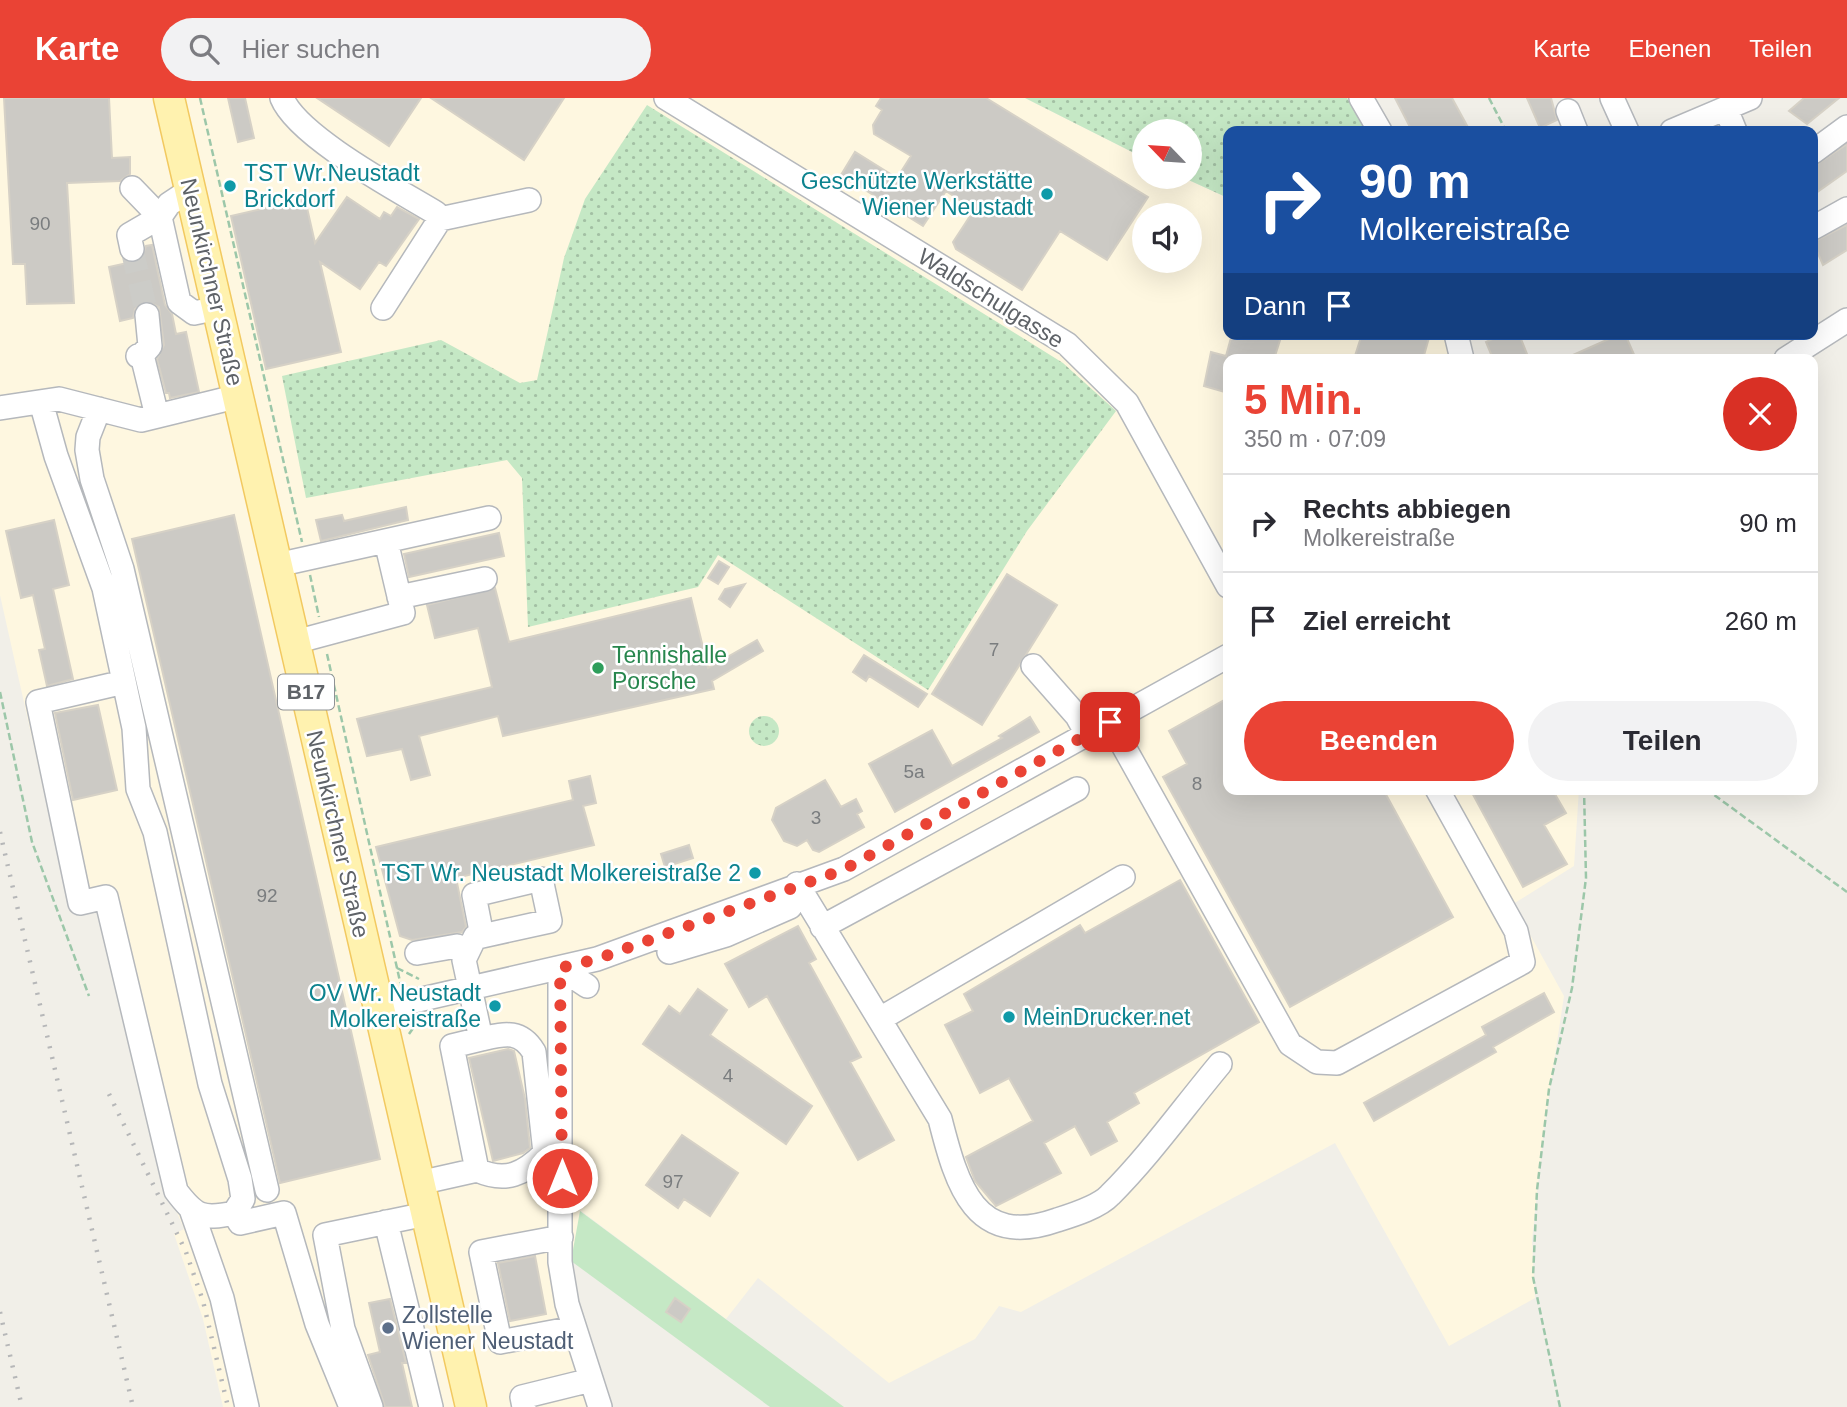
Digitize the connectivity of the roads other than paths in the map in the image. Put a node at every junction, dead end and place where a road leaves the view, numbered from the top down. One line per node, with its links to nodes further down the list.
1 (169, 98): 15 (main road, Neunkirchner Straße / B17)
2 (666, 98): 37 (street, Waldschulgasse)
3 (1361, 98): 8 (street)
4 (1612, 98): 9 (street)
5 (1749, 98): 7 (street)
6 (283, 100): 19 (street)
7 (1726, 109): 10 (street); 11 (street)
8 (1377, 126)
9 (1624, 126)
10 (1684, 126)
11 (1733, 126)
12 (1847, 127): 13 (street)
13 (1818, 148)
14 (131, 188): 18 (street)
15 (190, 190): 18 (street); 22 (main road, Neunkirchner Straße / B17)
16 (528, 200): 19 (street)
17 (1847, 208): 20 (street)
18 (160, 217): 21 (street); 22 (street)
19 (440, 219): 23 (street)
20 (1818, 225)
21 (132, 249)
22 (218, 308): 29 (main road, Neunkirchner Straße / B17)
23 (383, 308)
24 (147, 315): 33 (street)
25 (1847, 320): 26 (street)
26 (1818, 339)
27 (1816, 340): 28 (street)
28 (1794, 354)
29 (239, 396): 33 (street); 36 (main road, Neunkirchner Straße / B17)
30 (41, 402): 31 (street); 32 (street); 43 (street)
31 (0, 408)
32 (99, 409): 33 (street); 62 (street)
33 (157, 416)
34 (489, 518): 35 (street)
35 (386, 541): 36 (street); 39 (street)
36 (277, 565): 40 (main road, Neunkirchner Straße / B17)
37 (1223, 577)
38 (485, 579): 39 (street)
39 (399, 597): 40 (street)
40 (309, 639): 56 (main road, Neunkirchner Straße / B17)
41 (1223, 659): 44 (street)
42 (1033, 666): 45 (street)
43 (124, 682): 63 (street); 64 (street)
44 (1110, 722): 45 (street); 47 (street)
45 (1087, 734): 49 (street)
46 (1077, 789): 50 (street)
47 (1440, 795)
48 (1124, 877): 57 (street)
49 (797, 884): 50 (street); 51 (street); 51 (street)
50 (822, 927): 57 (street)
51 (650, 940): 53 (street)
52 (417, 953): 55 (street)
53 (560, 968): 54 (street); 55 (street); 67 (street)
54 (587, 986)
55 (469, 989): 56 (street); 58 (street)
56 (379, 1009): 61 (main road, Neunkirchner Straße / B17)
57 (880, 1019): 59 (street)
58 (481, 1040): 60 (street); 60 (street)
59 (1220, 1064)
60 (477, 1170): 61 (street)
61 (419, 1183): 65 (main road, Neunkirchner Straße / B17)
62 (267, 1190)
63 (192, 1212): 64 (street); 70 (street)
64 (234, 1213): 71 (street)
65 (426, 1214): 66 (street); 74 (main road, Neunkirchner Straße / B17)
66 (386, 1222): 72 (street); 73 (street)
67 (561, 1237): 68 (street); 68 (street)
68 (574, 1328): 69 (street)
69 (590, 1380): 75 (street); 76 (street)
70 (247, 1407)
71 (351, 1407)
72 (371, 1407)
73 (431, 1407)
74 (471, 1407)
75 (524, 1407)
76 (600, 1407)

